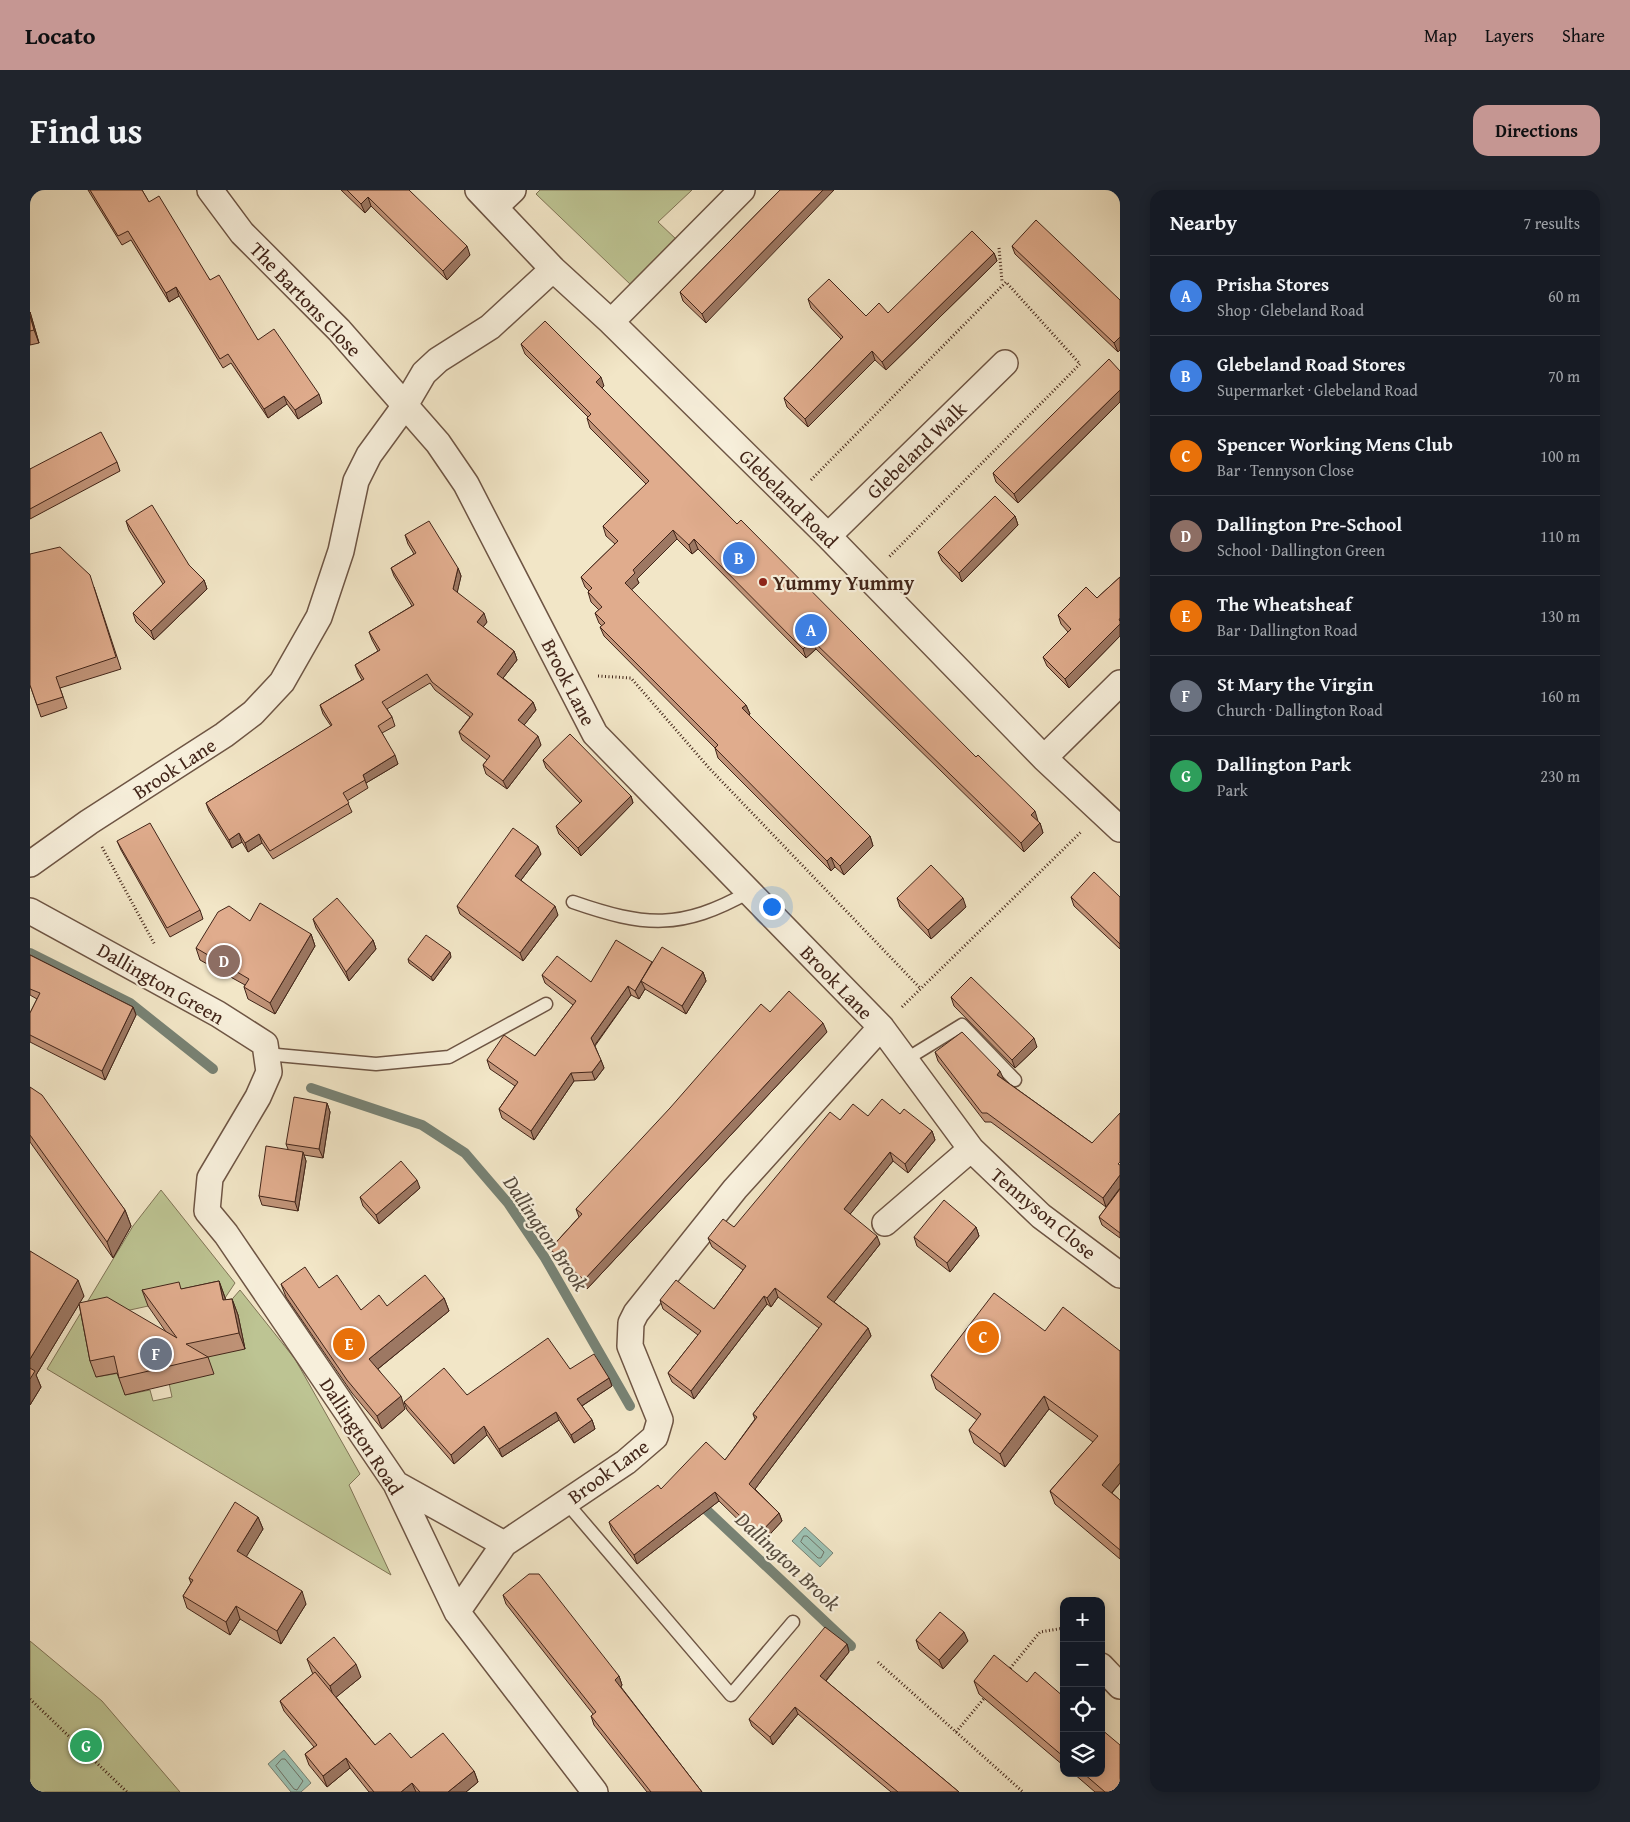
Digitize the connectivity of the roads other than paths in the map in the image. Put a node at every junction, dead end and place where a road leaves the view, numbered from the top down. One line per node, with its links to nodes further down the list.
1 (210, 190): 9 (street, The Bartons Close)
2 (478, 190): 5 (street, Glebeland Road)
3 (513, 190): 5 (street)
4 (742, 190): 7 (street)
5 (495, 208): 6 (street, Glebeland Road)
6 (553, 269): 7 (street, Glebeland Road); 9 (street, Brook Lane)
7 (611, 322): 10 (street, Glebeland Road)
8 (1005, 363): 10 (street, Glebeland Walk)
9 (404, 406): 14 (street, Brook Lane); 15 (street, Brook Lane)
10 (828, 536): 12 (street, Glebeland Road)
11 (1120, 683): 12 (street)
12 (1044, 758): 13 (street, Glebeland Road)
13 (1120, 829)
14 (30, 864)
15 (749, 892): 16 (lane); 19 (street, Brook Lane)
16 (573, 902)
17 (30, 911): 21 (street, Dallington Green)
18 (546, 1004): 21 (lane)
19 (881, 1027): 20 (street, Tennyson Close); 27 (street, Brook Lane)
20 (905, 1060): 22 (lane); 23 (street, Tennyson Close)
21 (268, 1063): 26 (street, Dallington Road)
22 (1015, 1080)
23 (971, 1150): 24 (street); 25 (street, Tennyson Close)
24 (885, 1223)
25 (1120, 1275)
26 (396, 1484): 28 (street); 29 (street, Dallington Road)
27 (566, 1502): 28 (street, Brook Lane); 30 (lane)
28 (504, 1544): 29 (street, Brook Lane)
29 (457, 1612): 33 (street, Dallington Road)
30 (793, 1622)
31 (1105, 1670): 32 (street)
32 (1120, 1686)
33 (595, 1792)

